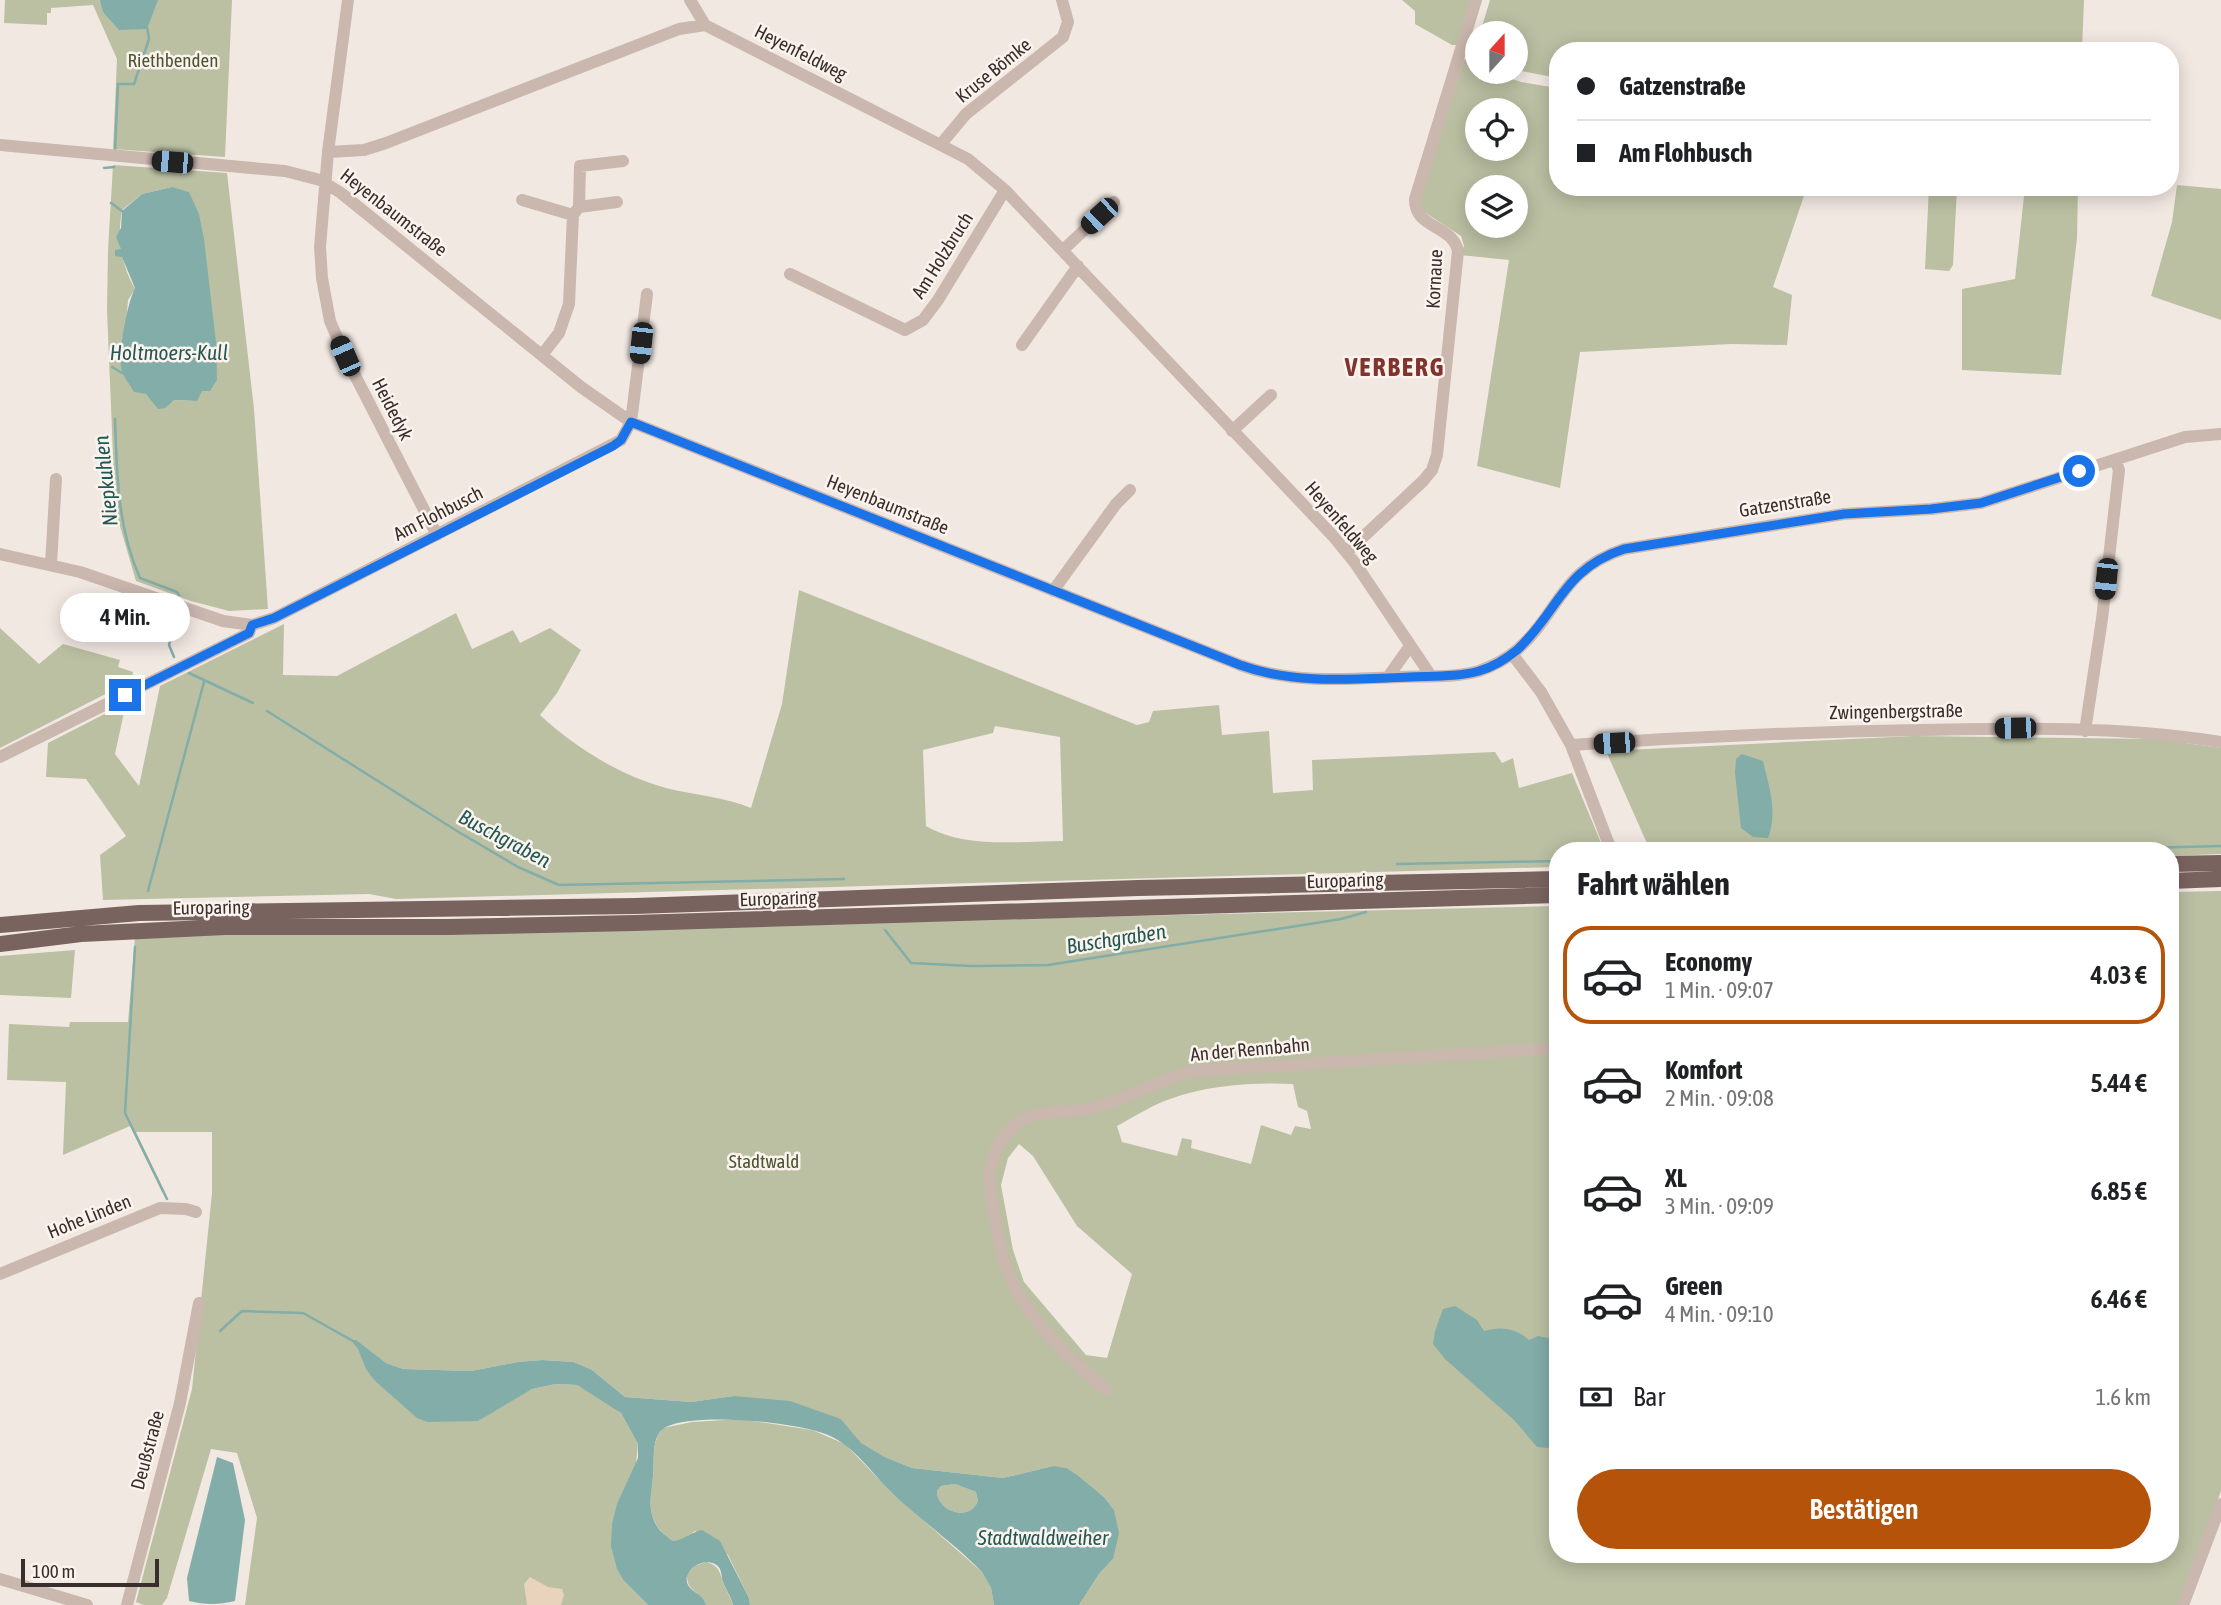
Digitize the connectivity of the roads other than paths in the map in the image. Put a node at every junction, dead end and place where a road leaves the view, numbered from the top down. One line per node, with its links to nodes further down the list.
1 (348, 0): 8 (street, Heidedyk)
2 (690, 0): 5 (street)
3 (1062, 0): 6 (street, Kruse Bömke)
4 (1476, 0): 32 (street, Kornaue)
5 (705, 25): 6 (street, Heyenfeldweg); 8 (street)
6 (941, 144): 11 (street, Heyenfeldweg)
7 (0, 145): 10 (street, Heyenbaumstraße)
8 (328, 152): 10 (street, Heidedyk)
9 (623, 161): 16 (street)
10 (326, 183): 15 (street, Heyenbaumstraße); 17 (street, Heidedyk)
11 (1005, 190): 18 (street, Heyenfeldweg); 20 (street, Am Holzbruch)
12 (522, 200): 16 (street)
13 (617, 202): 16 (street)
14 (1114, 202): 18 (street)
15 (355, 204): 17 (street); 23 (street, Heyenbaumstraße)
16 (576, 211): 23 (street)
17 (323, 214): 31 (street, Heidedyk)
18 (1063, 250): 19 (street, Heyenfeldweg)
19 (1078, 266): 22 (street); 26 (street, Heyenfeldweg)
20 (790, 274)
21 (647, 293): 25 (street)
22 (1022, 345)
23 (542, 355): 25 (street, Heyenbaumstraße)
24 (1271, 395): 26 (street)
25 (631, 422): 31 (street, Am Flohbusch); 35 (street, Heyenbaumstraße)
26 (1232, 431): 32 (street, Heyenfeldweg)
27 (2221, 434): 28 (street, Gatzenstraße)
28 (2115, 460): 38 (street, Gatzenstraße); 42 (street)
29 (56, 479): 34 (street)
30 (1130, 490): 35 (street)
31 (437, 535): 36 (street, Am Flohbusch)
32 (1347, 552): 37 (street, Heyenfeldweg)
33 (0, 554): 34 (street)
34 (51, 564): 36 (street)
35 (1053, 591): 41 (street, Heyenbaumstraße)
36 (252, 625): 45 (street, Am Flohbusch)
37 (1410, 646): 40 (street, Heyenfeldweg); 41 (street)
38 (1512, 654): 39 (street, Gatzenstraße); 44 (street)
39 (1478, 671): 40 (street, Heyenbaumstraße)
40 (1431, 676): 41 (street, Heyenbaumstraße)
41 (1388, 677)
42 (2085, 731): 43 (street, Zwingenbergstraße); 44 (street, Zwingenbergstraße)
43 (2221, 742)
44 (1571, 745): 46 (street)
45 (0, 757)
46 (1608, 842)
47 (2221, 863): 48 (main road)
48 (2179, 864)
49 (1549, 879): 53 (main road, Europaring)
50 (2221, 879): 51 (main road)
51 (2179, 881)
52 (1549, 895): 54 (main road, Europaring)
53 (0, 925)
54 (0, 944)
55 (1549, 1049): 59 (street, An der Rennbahn)
56 (196, 1212): 57 (street, Hohe Linden)
57 (0, 1273)
58 (199, 1303): 63 (street, Deußstraße)
59 (1106, 1390)
60 (2221, 1504): 64 (street)
61 (0, 1579): 62 (street)
62 (87, 1605)
63 (127, 1605)
64 (2183, 1605)

